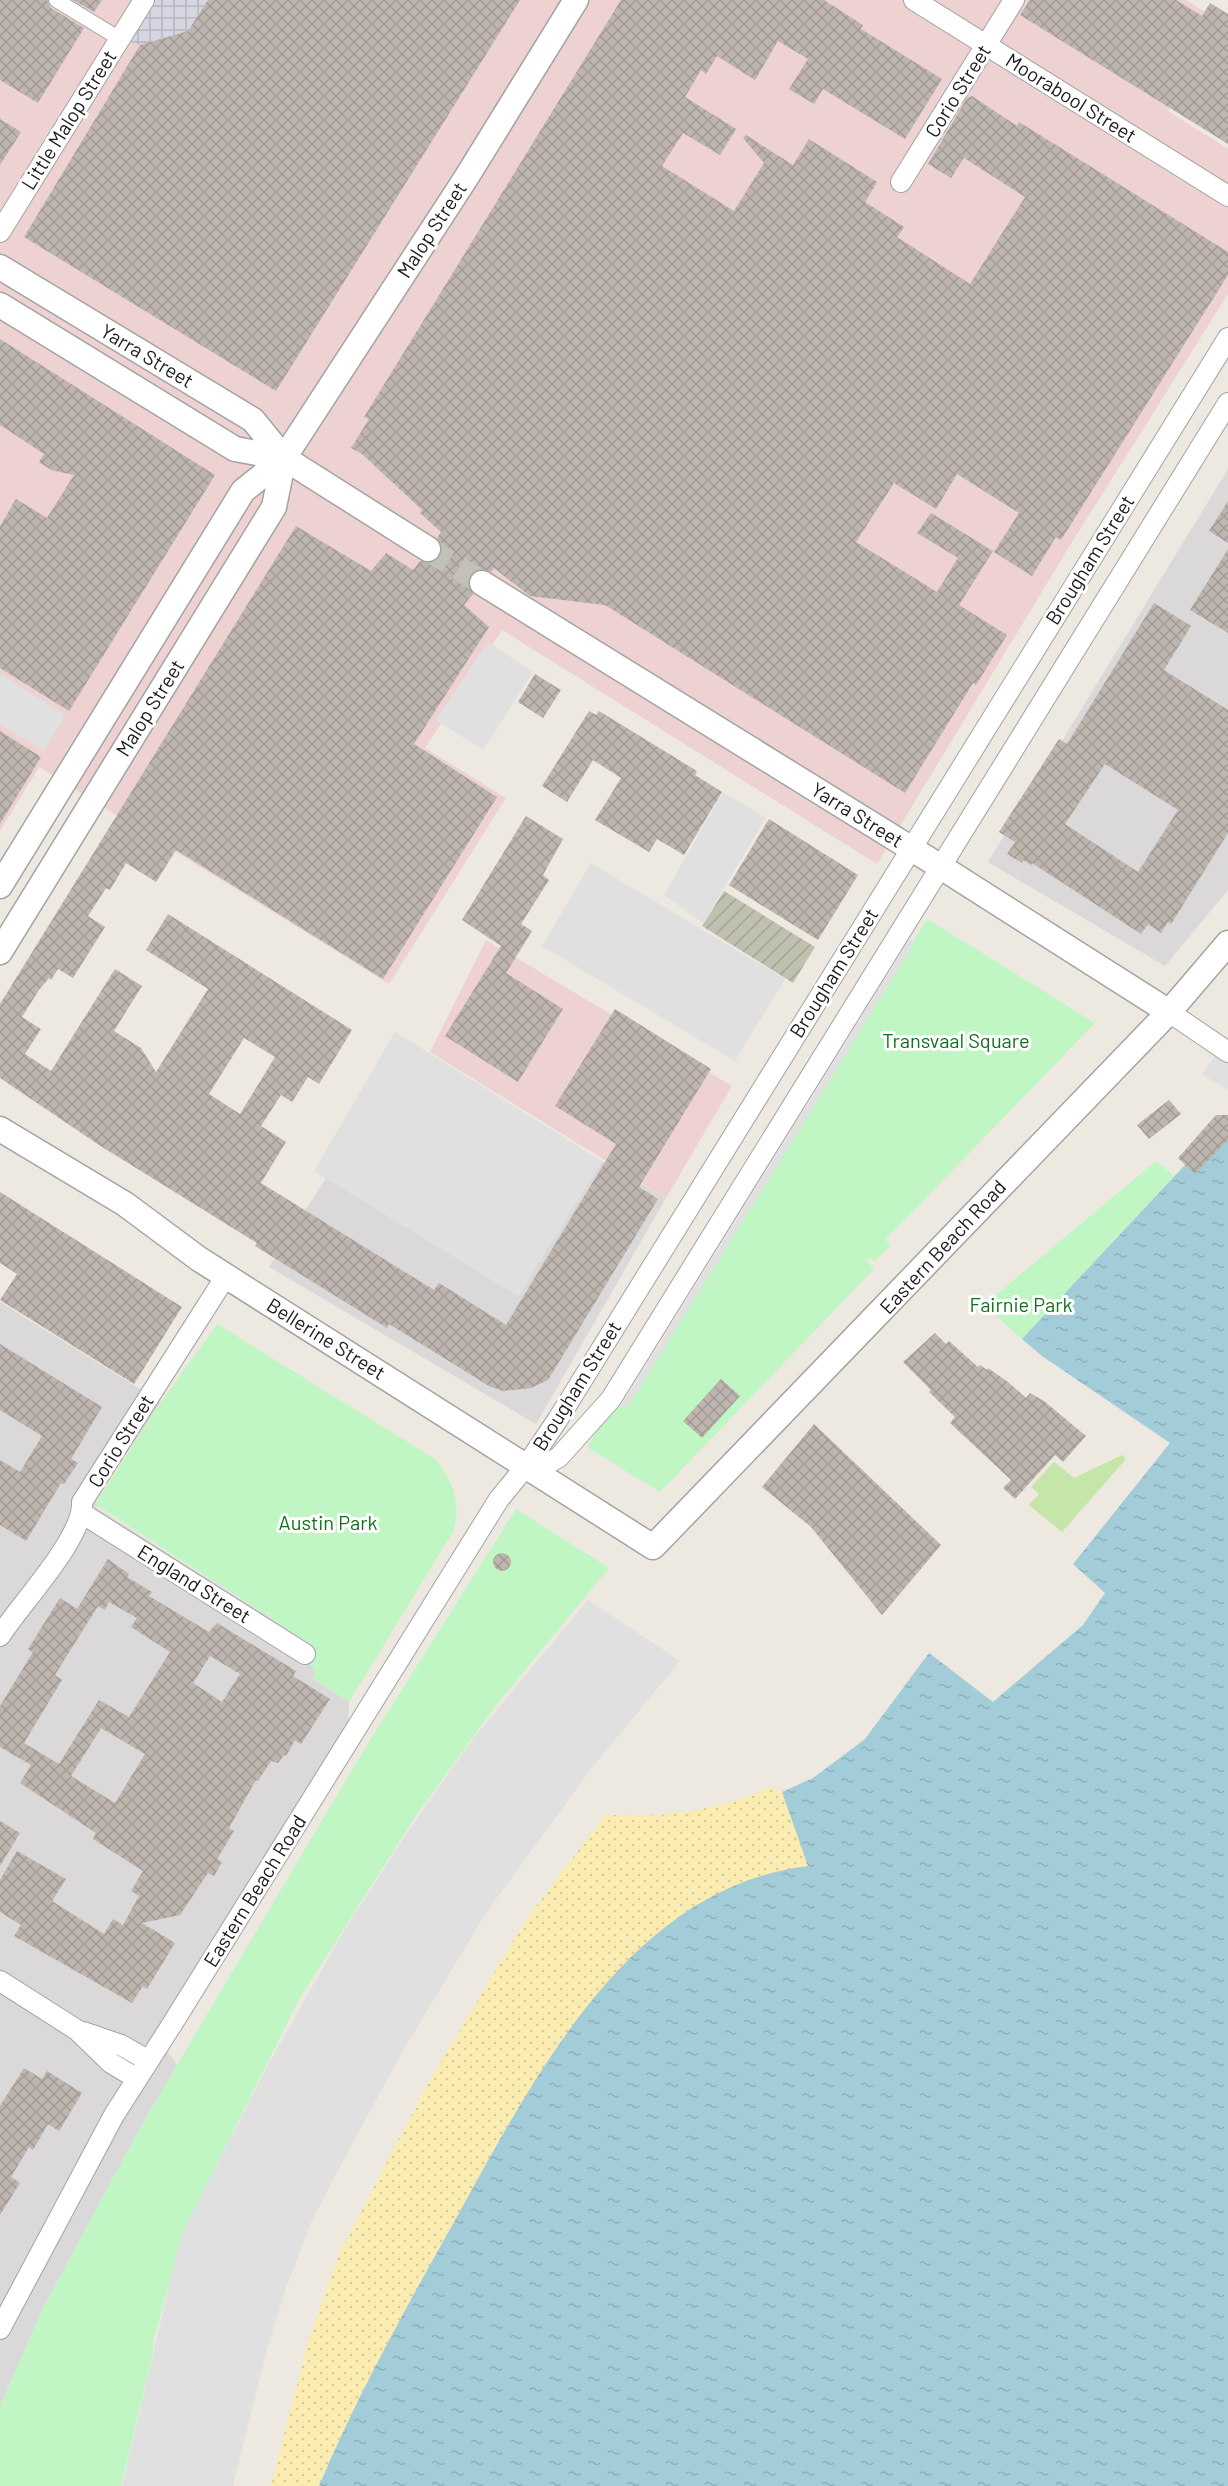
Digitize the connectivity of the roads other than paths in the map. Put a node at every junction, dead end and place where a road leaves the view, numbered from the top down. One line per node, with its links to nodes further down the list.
1 (56, 0): 6 (street)
2 (144, 0): 6 (street, Little Malop Street)
3 (576, 0): 15 (street, Malop Street)
4 (914, 0): 7 (street, Moorabool Street)
5 (1014, 0): 7 (street, Corio Street)
6 (120, 39): 10 (street, Little Malop Street)
7 (987, 45): 8 (street, Corio Street); 9 (street, Moorabool Street)
8 (901, 182)
9 (1228, 196)
10 (0, 232)
11 (0, 267): 15 (street, Yarra Street)
12 (0, 305): 15 (street, Yarra Street)
13 (1228, 338): 20 (street, Brougham Street)
14 (1228, 403): 21 (street, Brougham Street)
15 (284, 458): 16 (street, Yarra Street); 18 (street, Malop Street); 19 (street, Malop Street)
16 (428, 549)
17 (482, 583): 20 (street, Yarra Street)
18 (167, 616): 19 (street); 22 (street, Malop Street)
19 (196, 634): 24 (street, Malop Street)
20 (912, 849): 21 (street, Yarra Street); 28 (street, Brougham Street)
21 (940, 867): 25 (street, Yarra Street); 29 (street, Brougham Street)
22 (0, 886)
23 (1228, 943): 25 (street, Eastern Beach Road)
24 (0, 952)
25 (1169, 1012): 26 (street, Yarra Street); 33 (street, Eastern Beach Road)
26 (1228, 1052)
27 (0, 1129): 30 (street, Bellerine Street)
28 (680, 1222): 29 (street); 31 (street, Brougham Street)
29 (709, 1240): 31 (street, Brougham Street)
30 (226, 1276): 31 (street, Bellerine Street); 32 (street, Corio Street)
31 (527, 1465): 33 (street, Bellerine Street); 38 (street, Eastern Beach Road)
32 (83, 1508): 34 (street, Corio Street); 35 (street, England Street)
33 (653, 1547)
34 (0, 1636)
35 (304, 1654)
36 (0, 1981): 37 (street)
37 (77, 2030): 38 (street); 39 (street)
38 (147, 2060): 39 (street, Eastern Beach Road)
39 (136, 2078): 40 (street, Eastern Beach Road)
40 (0, 2328)

